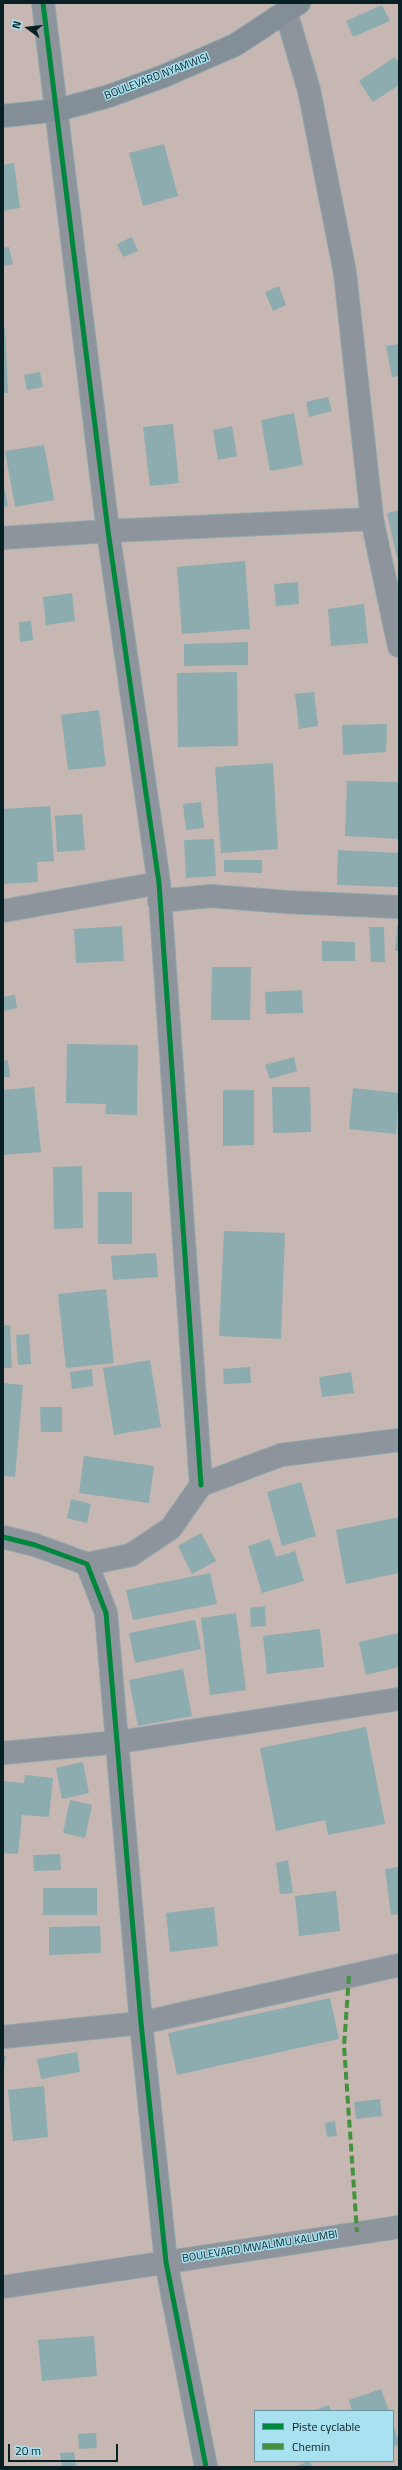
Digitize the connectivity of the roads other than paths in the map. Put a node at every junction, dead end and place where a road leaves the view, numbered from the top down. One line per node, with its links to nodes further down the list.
1 (43, 3): 3 (street)
2 (292, 7): 3 (main road, BOULEVARD NYAMWISI); 5 (street)
3 (58, 110): 4 (main road, BOULEVARD NYAMWISI); 6 (street)
4 (3, 116)
5 (372, 519): 6 (street); 8 (street)
6 (108, 531): 7 (street); 10 (street)
7 (3, 538)
8 (397, 616): 9 (street)
9 (399, 646)
10 (159, 892): 11 (street); 12 (street); 14 (street)
11 (399, 907)
12 (3, 911)
13 (399, 1440): 14 (street)
14 (201, 1485): 16 (street)
15 (3, 1537): 16 (street)
16 (87, 1564): 18 (street)
17 (399, 1699): 18 (street)
18 (118, 1742): 19 (street); 21 (street)
19 (3, 1753)
20 (399, 1965): 21 (street)
21 (141, 2023): 22 (street); 24 (street)
22 (3, 2037)
23 (399, 2227): 24 (street, BOULEVARD MWALIMU KALUMBI)
24 (166, 2262): 25 (street, BOULEVARD MWALIMU KALUMBI); 26 (street)
25 (3, 2287)
26 (206, 2467)

